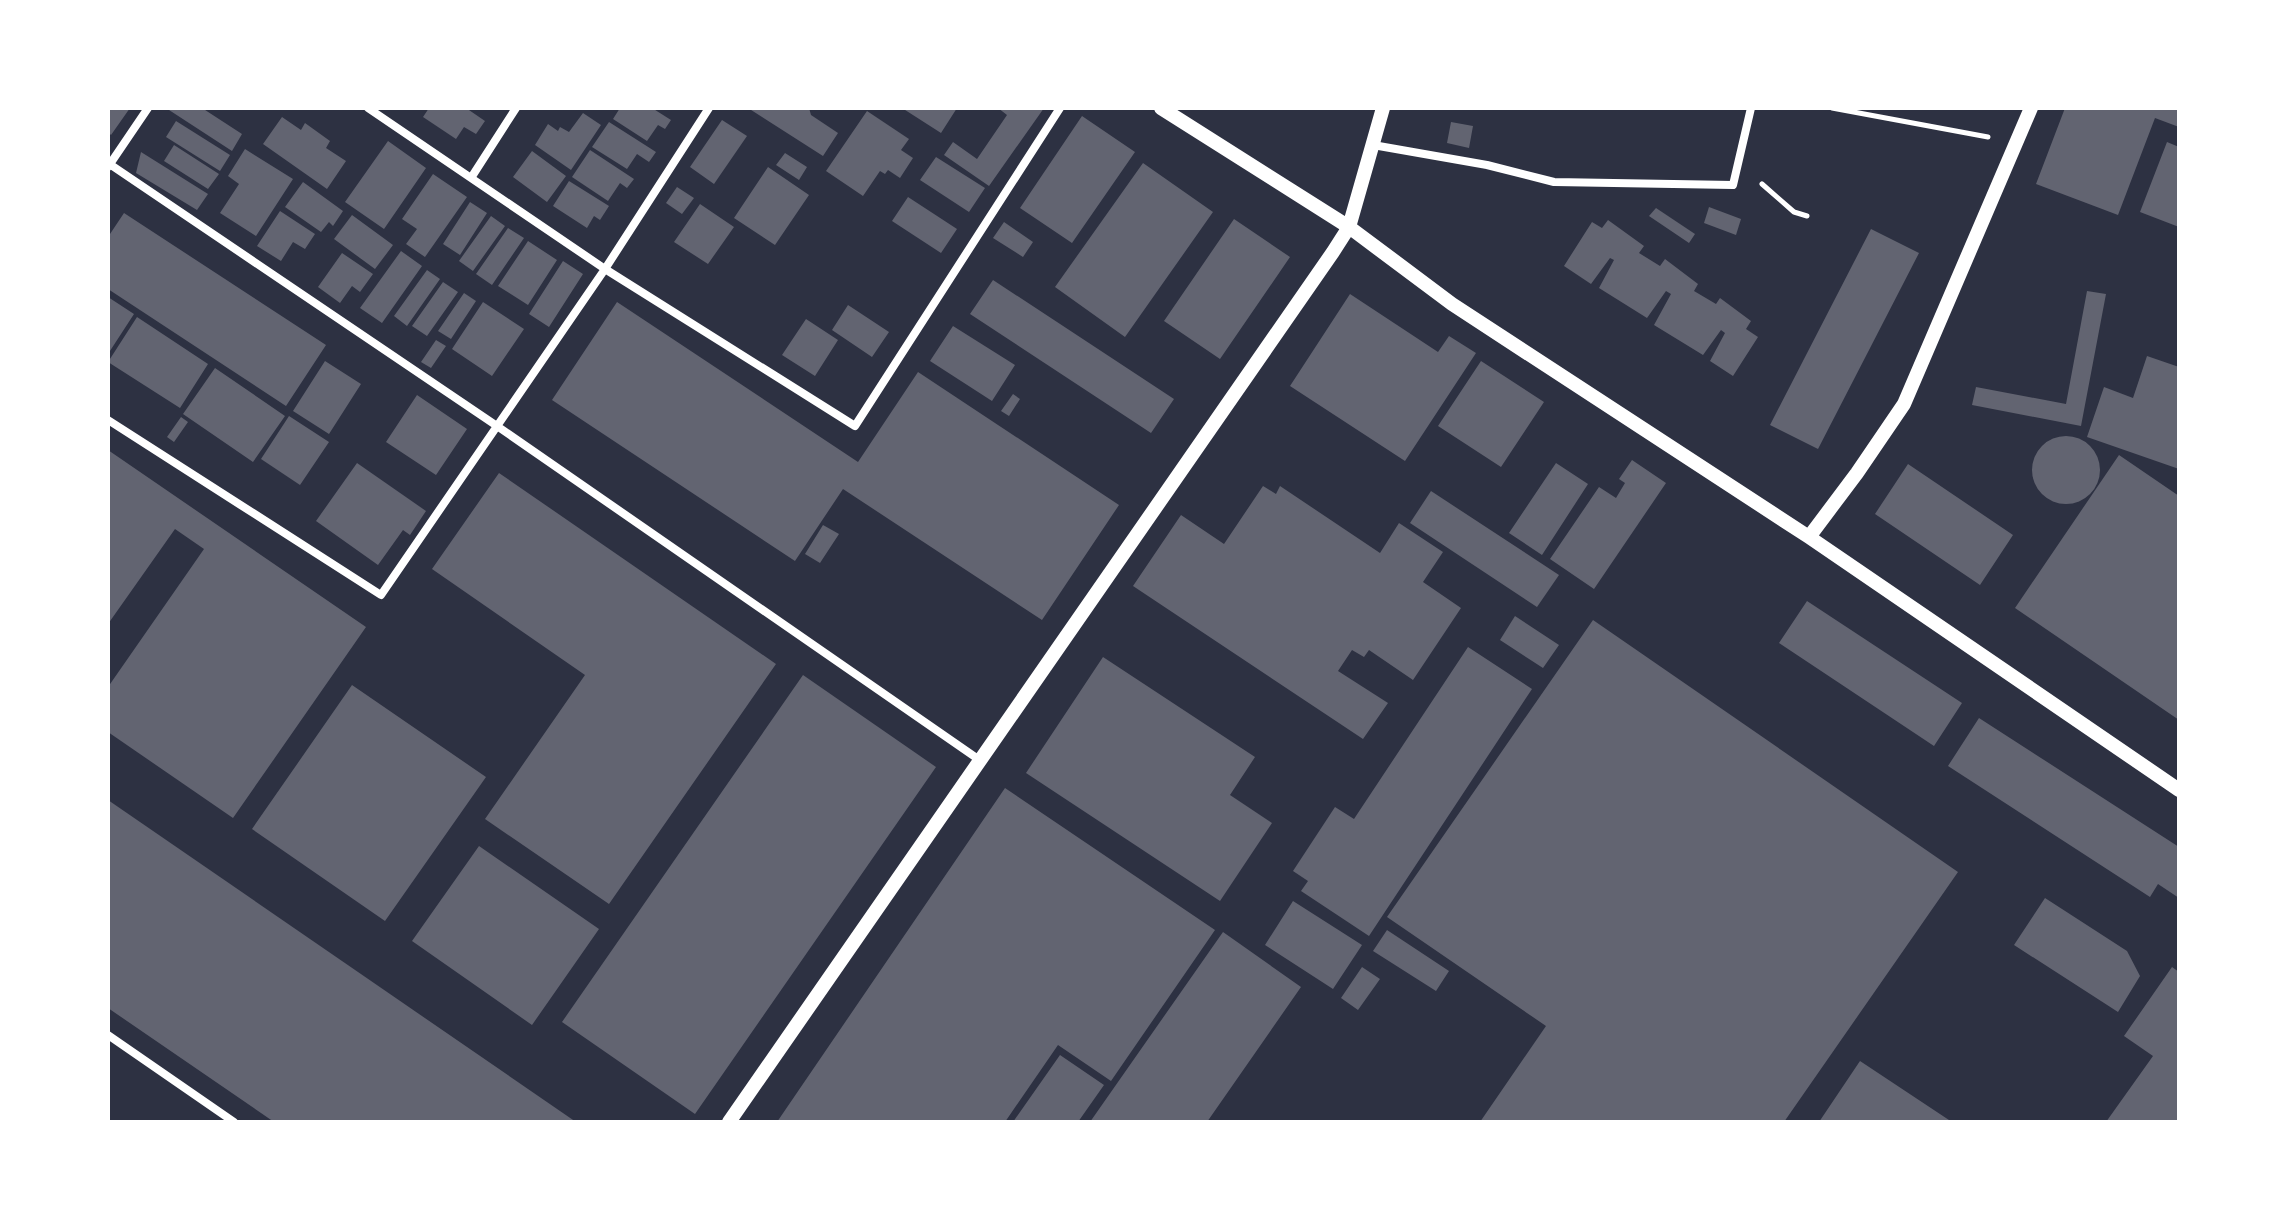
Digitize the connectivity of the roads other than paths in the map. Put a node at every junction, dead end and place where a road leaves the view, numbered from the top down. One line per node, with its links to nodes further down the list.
1 (148, 108): 11 (street)
2 (368, 108): 12 (street)
3 (516, 108): 12 (street)
4 (709, 108): 14 (street)
5 (1060, 108): 14 (street)
6 (1161, 108): 13 (street)
7 (1383, 108): 10 (street)
8 (1751, 108): 10 (street)
9 (2031, 108): 17 (street)
10 (1373, 145): 13 (street)
11 (109, 165): 16 (street)
12 (471, 178): 14 (street)
13 (1349, 227): 17 (street); 18 (street)
14 (605, 269): 16 (street)
15 (108, 420): 16 (street)
16 (497, 426): 18 (street)
17 (1809, 537): 19 (street)
18 (981, 761): 22 (street)
19 (2179, 790)
20 (108, 1035): 21 (street)
21 (234, 1122)
22 (729, 1122)

